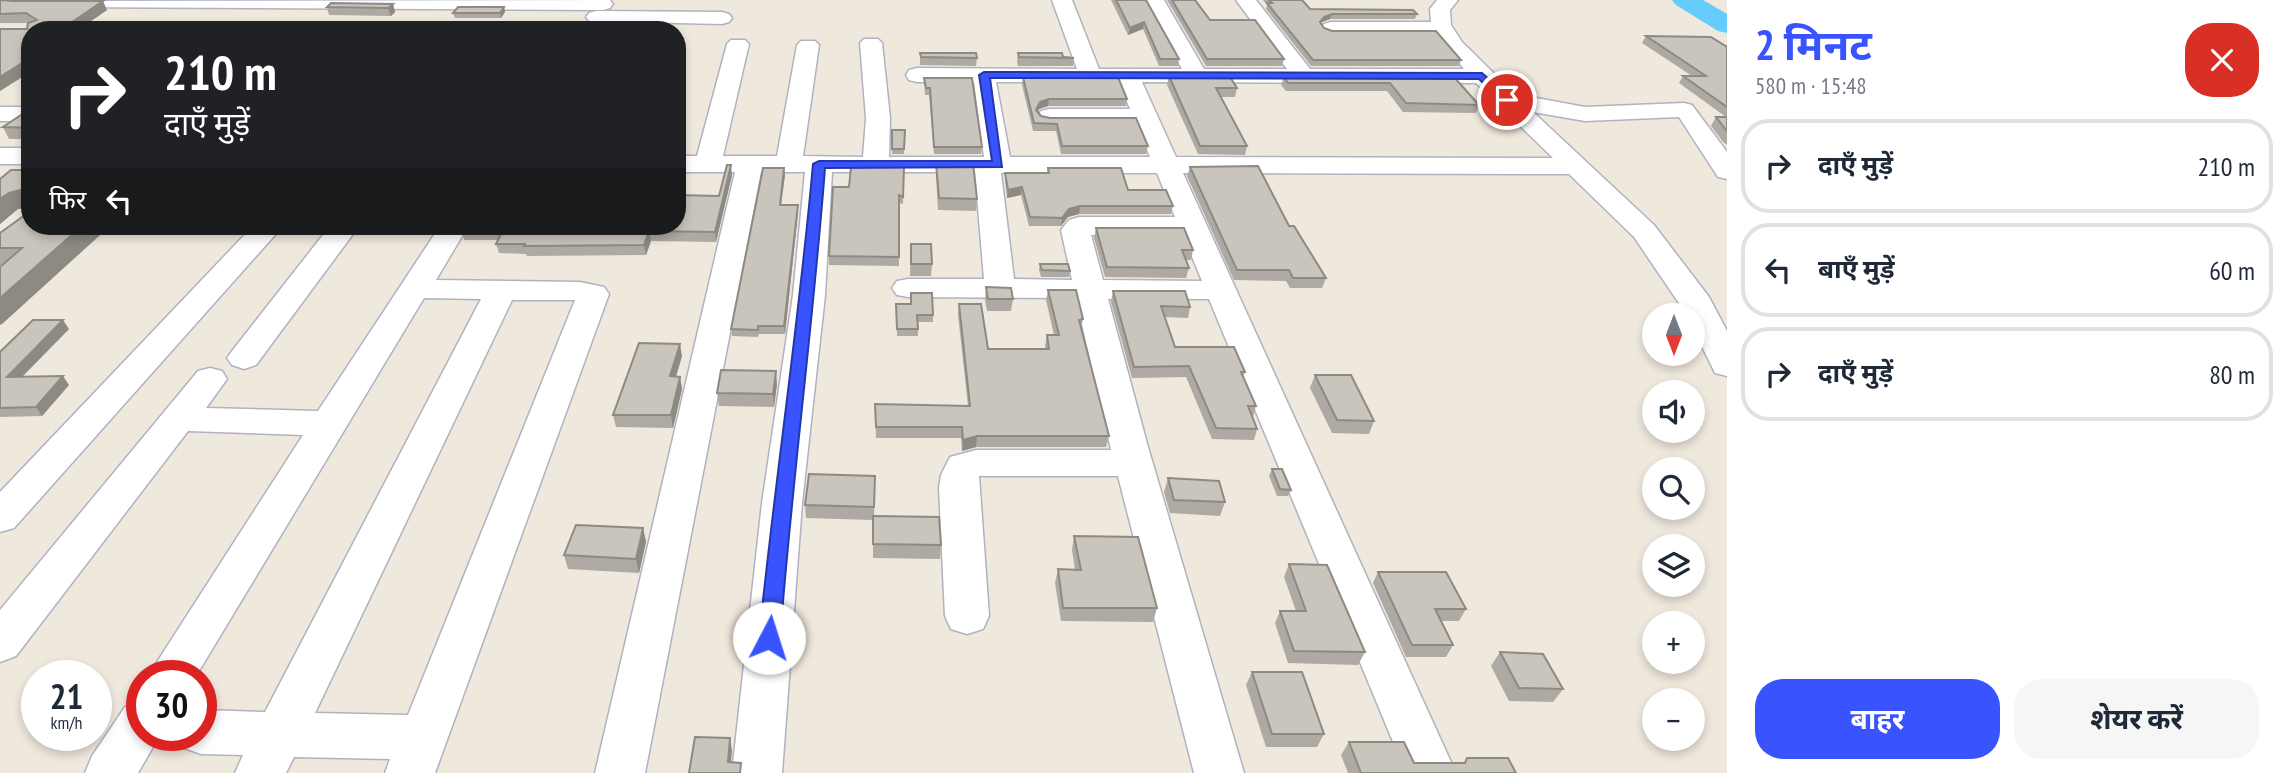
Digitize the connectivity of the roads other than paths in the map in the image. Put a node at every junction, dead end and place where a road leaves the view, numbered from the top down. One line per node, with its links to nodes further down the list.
1 (1062, 0): 18 (street)
2 (1154, 0): 20 (street)
3 (1247, 0): 21 (street)
4 (1448, 0): 11 (street)
5 (148, 1): 6 (street); 7 (street)
6 (267, 1): 8 (street)
7 (11, 5)
8 (598, 13): 9 (street)
9 (722, 18)
10 (1331, 28): 11 (street)
11 (1450, 38): 15 (street); 22 (street)
12 (871, 43): 34 (street)
13 (738, 44): 31 (street)
14 (808, 45): 33 (street)
15 (1349, 48)
16 (917, 75): 17 (street)
17 (984, 75): 18 (street); 35 (street)
18 (1091, 76): 19 (street)
19 (1128, 76): 20 (street); 27 (street)
20 (1197, 76): 21 (street)
21 (1304, 76): 22 (street)
22 (1482, 76): 23 (street)
23 (1507, 100): 28 (street); 37 (street)
24 (0, 114): 25 (street)
25 (21, 114)
26 (1049, 116): 27 (street)
27 (1145, 117): 36 (street)
28 (1698, 127): 29 (street); 38 (street)
29 (1727, 127)
30 (686, 164): 31 (street)
31 (708, 164): 32 (street)
32 (750, 164): 33 (street); 64 (street)
33 (804, 164): 34 (street); 65 (street)
34 (876, 164): 35 (street)
35 (992, 165): 36 (street); 45 (street)
36 (1166, 165): 37 (street); 39 (street)
37 (1579, 166): 50 (street)
38 (1727, 171)
39 (1192, 226): 46 (street); 48 (street)
40 (261, 235): 55 (street)
41 (338, 235): 49 (street)
42 (448, 235): 44 (street)
43 (908, 288): 45 (street)
44 (412, 289): 47 (street); 53 (street)
45 (1000, 289): 46 (street)
46 (1088, 289): 48 (street); 54 (street)
47 (501, 290): 61 (street); 62 (street)
48 (1219, 290): 67 (street)
49 (244, 358)
50 (1727, 365)
51 (210, 379): 52 (street)
52 (178, 419): 53 (street); 57 (street)
53 (327, 424): 58 (street)
54 (1133, 463): 56 (street); 66 (street)
55 (0, 517)
56 (967, 615)
57 (0, 643)
58 (181, 660)
59 (217, 737): 61 (street)
60 (126, 749): 63 (street)
61 (270, 753): 62 (street)
62 (416, 756)
63 (110, 773)
64 (620, 773)
65 (757, 773)
66 (1219, 773)
67 (1431, 773)

